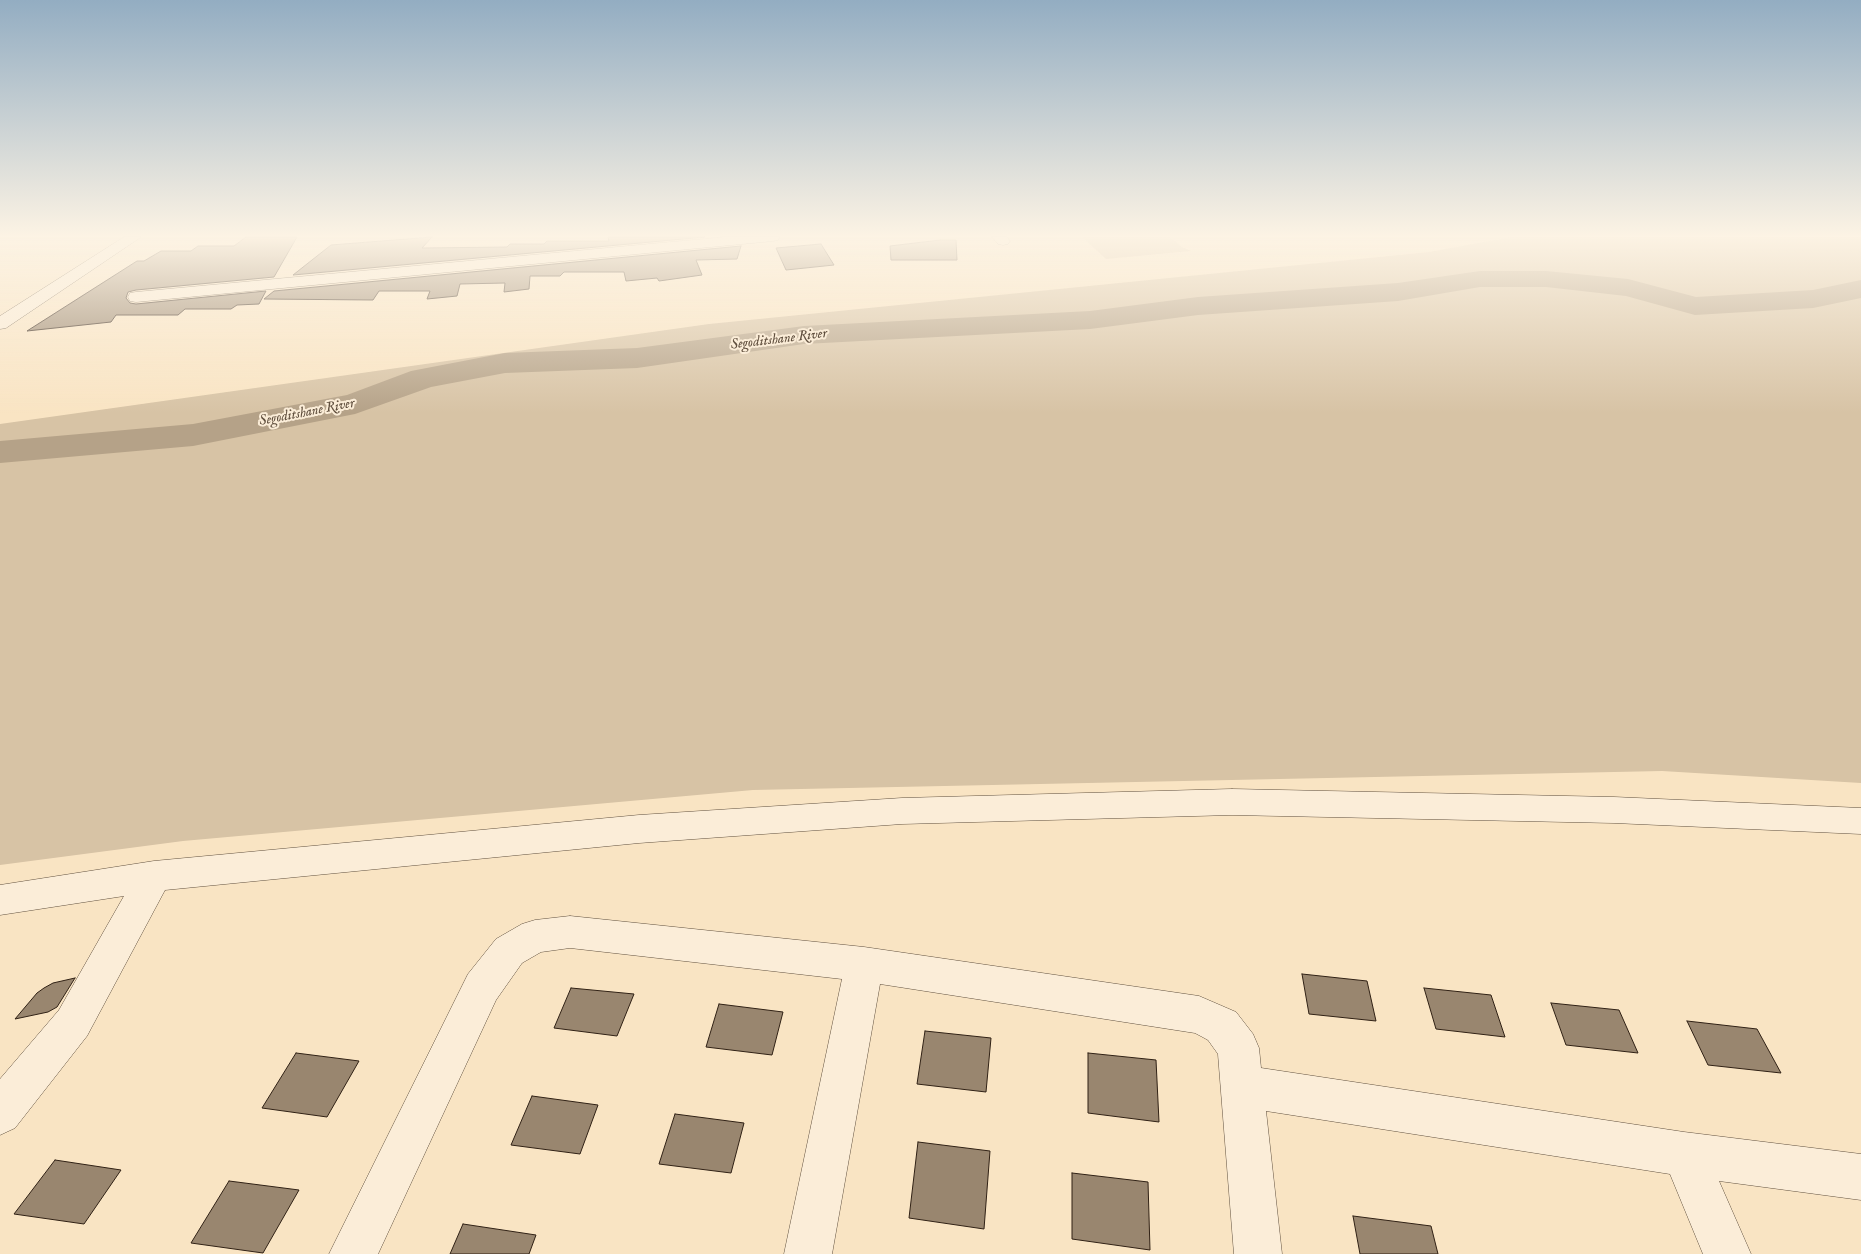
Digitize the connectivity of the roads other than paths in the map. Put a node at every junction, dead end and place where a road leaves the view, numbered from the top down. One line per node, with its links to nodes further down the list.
1 (44, 296): 4 (street)
2 (149, 296): 3 (street)
3 (136, 297)
4 (0, 324)
5 (1861, 821): 6 (street)
6 (154, 876): 7 (street); 10 (street)
7 (0, 900)
8 (864, 964): 9 (street); 13 (street); 14 (street)
9 (1242, 1086): 11 (street); 15 (street)
10 (0, 1113)
11 (1684, 1154): 12 (street); 16 (street)
12 (1861, 1177)
13 (353, 1254)
14 (808, 1254)
15 (1258, 1254)
16 (1727, 1254)

